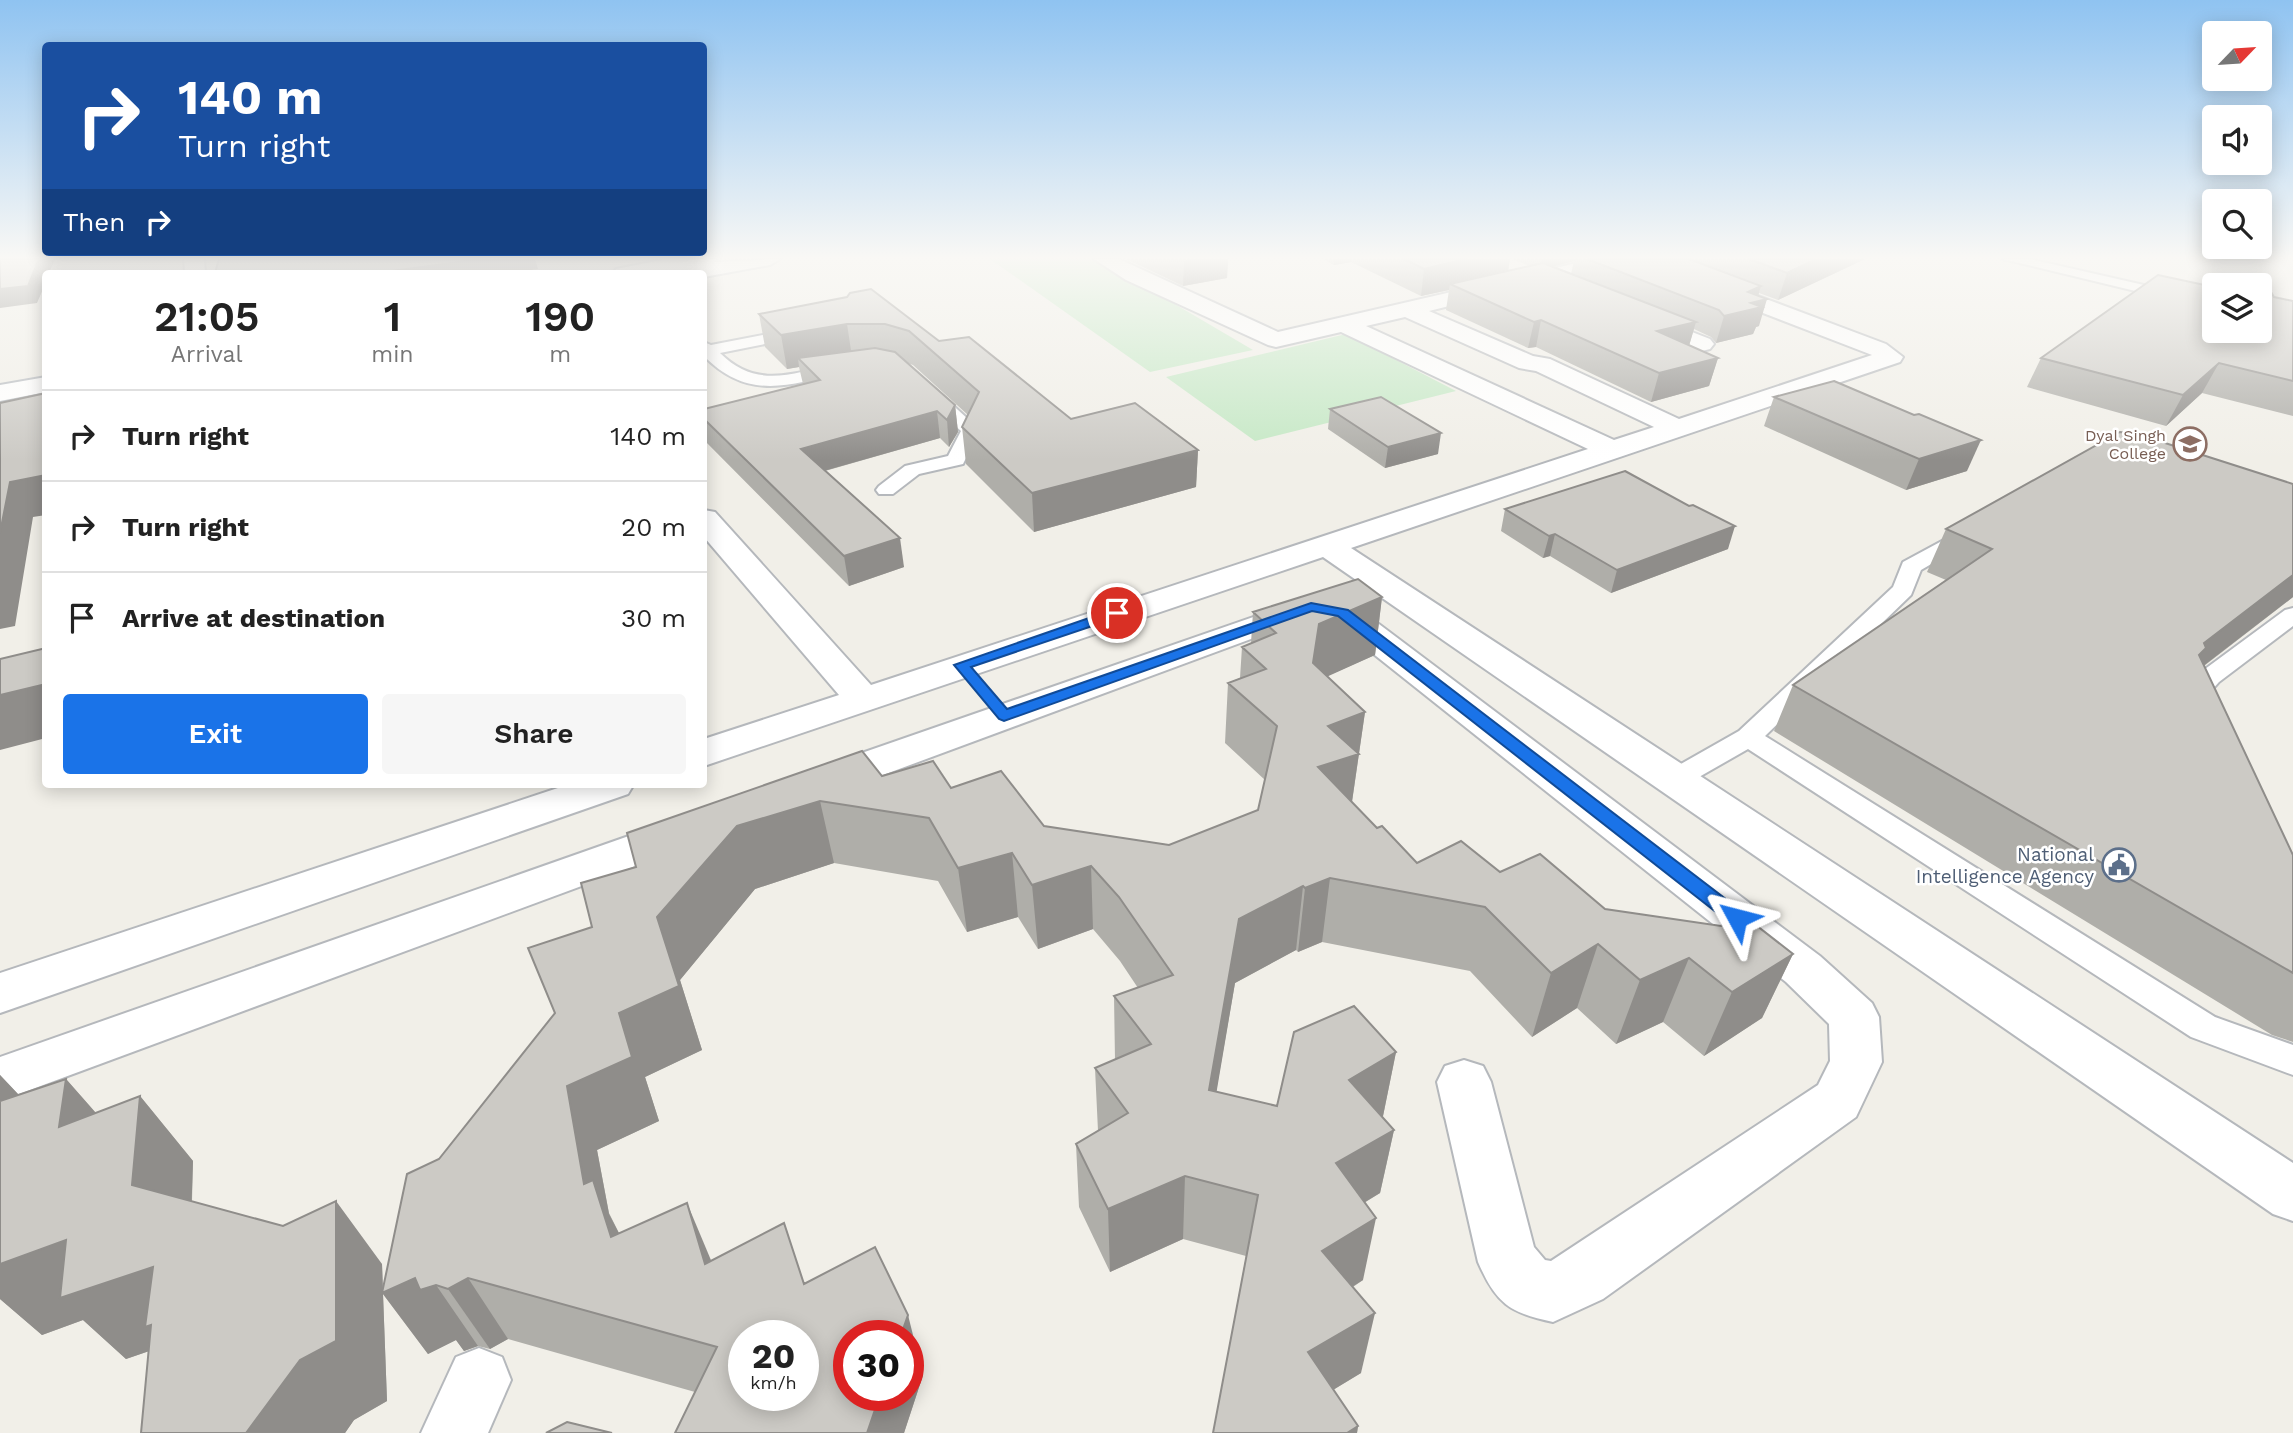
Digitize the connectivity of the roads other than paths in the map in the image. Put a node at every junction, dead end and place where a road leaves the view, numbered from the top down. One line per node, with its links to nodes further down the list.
1 (1243, 326): 2 (street)
2 (1330, 326)
3 (1347, 326): 18 (street)
4 (1444, 326): 17 (street)
5 (1657, 326): 8 (street)
6 (1818, 326): 17 (street)
7 (820, 329): 9 (lane)
8 (1702, 344)
9 (707, 349)
10 (707, 351): 11 (lane)
11 (857, 365)
12 (42, 370): 13 (street)
13 (0, 377)
14 (914, 379): 19 (lane)
15 (42, 385): 16 (street)
16 (0, 393)
17 (1677, 428): 18 (street)
18 (1613, 450): 22 (street)
19 (886, 490)
20 (707, 522): 25 (street)
21 (1982, 524): 28 (lane)
22 (1324, 544): 24 (street); 30 (street)
23 (2293, 615): 27 (lane)
24 (962, 665): 25 (street); 26 (street)
25 (863, 699): 29 (street)
26 (1004, 716): 32 (street); 37 (street)
27 (2196, 726)
28 (1748, 737): 30 (lane); 35 (lane)
29 (707, 752)
30 (1675, 779): 38 (street)
31 (601, 788): 34 (street)
32 (783, 796)
33 (718, 820): 36 (street)
34 (0, 993)
35 (2293, 1060)
36 (0, 1079)
37 (1464, 1082)
38 (2293, 1195)

